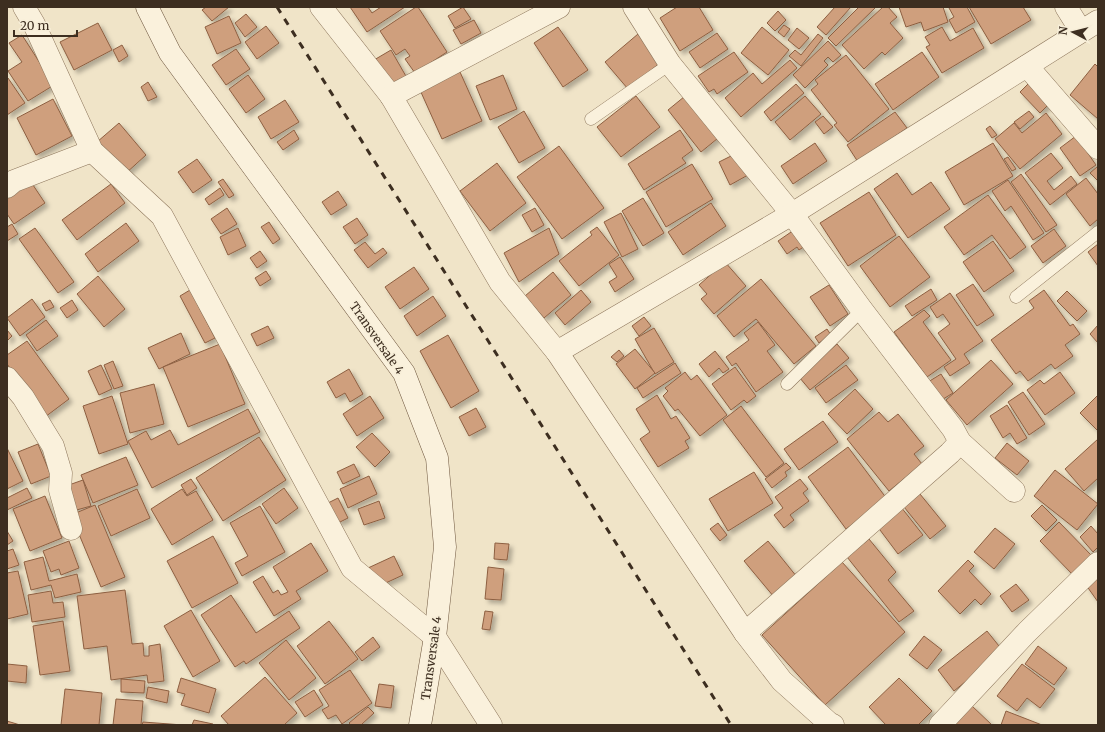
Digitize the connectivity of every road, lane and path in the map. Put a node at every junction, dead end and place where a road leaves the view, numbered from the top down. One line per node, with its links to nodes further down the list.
1 (24, 7): 14 (street)
2 (147, 7): 28 (street, Transversale 4)
3 (321, 7): 11 (street)
4 (559, 7): 7 (street)
5 (634, 7): 9 (street)
6 (1066, 7): 8 (street)
7 (534, 13): 11 (street)
8 (1090, 26): 10 (street)
9 (670, 64): 12 (lane); 16 (street)
10 (1027, 66): 13 (street); 16 (street)
11 (391, 96): 20 (street)
12 (591, 120)
13 (1098, 148)
14 (92, 151): 15 (street); 28 (street)
15 (7, 187)
16 (792, 214): 19 (street); 20 (street)
17 (1098, 232): 18 (lane)
18 (1016, 297)
19 (862, 310): 22 (lane); 23 (street)
20 (556, 352): 27 (street)
21 (7, 378): 25 (street)
22 (787, 384)
23 (960, 442): 24 (street); 27 (street)
24 (1014, 491)
25 (71, 529)
26 (1098, 563): 32 (street)
27 (745, 633): 31 (street)
28 (435, 637): 29 (street, Transversale 4); 30 (street)
29 (420, 725)
30 (491, 725)
31 (833, 725)
32 (940, 725)

